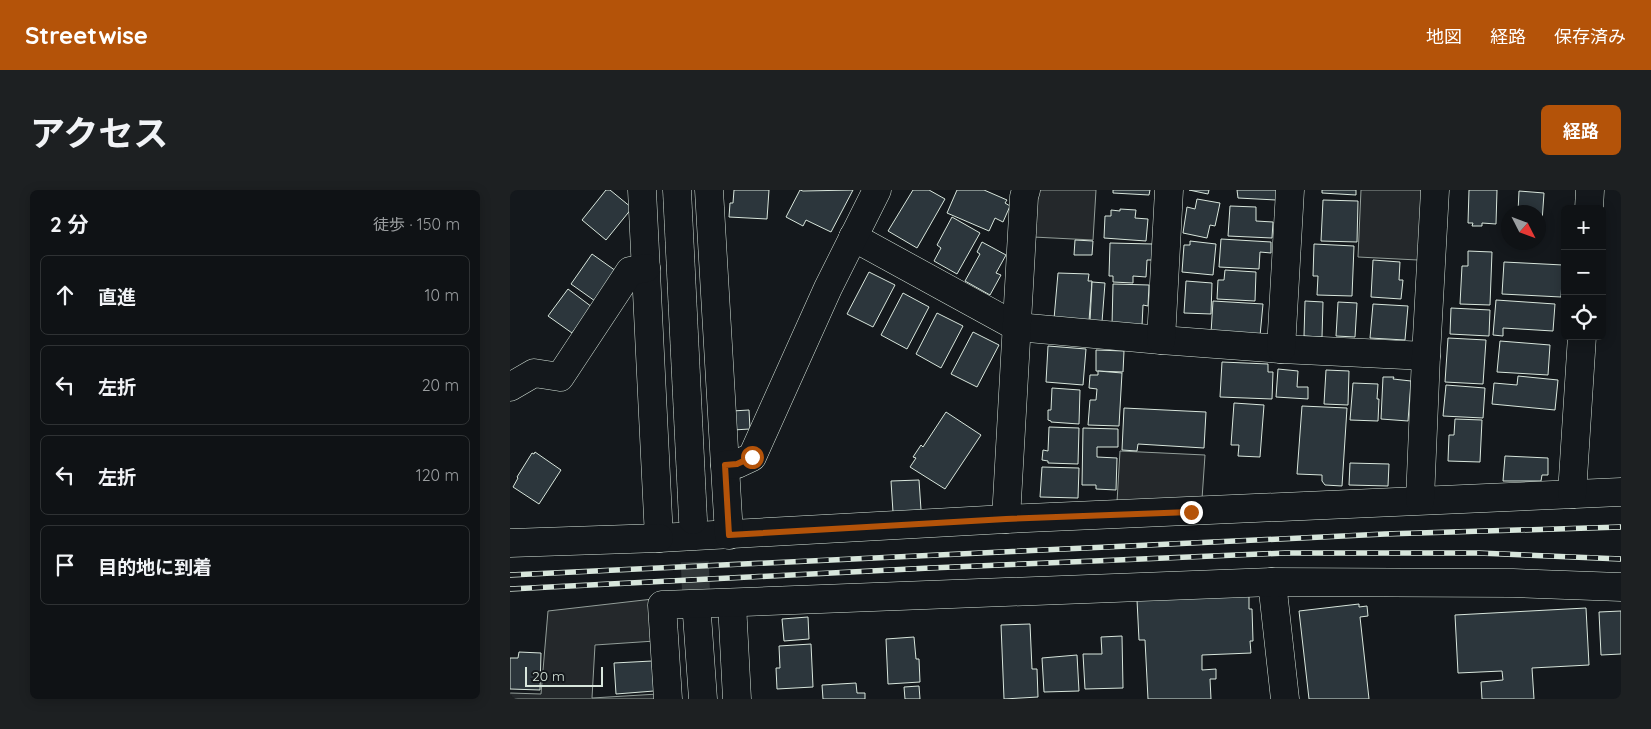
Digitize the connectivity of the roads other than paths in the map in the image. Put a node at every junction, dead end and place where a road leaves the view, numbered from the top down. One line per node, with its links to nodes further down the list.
1 (642, 190): 12 (street)
2 (677, 190): 24 (street)
3 (709, 190): 19 (street)
4 (877, 190): 11 (street)
5 (1026, 190): 13 (street)
6 (1169, 190): 14 (street)
7 (1290, 190): 16 (street)
8 (1435, 190): 17 (street)
9 (1590, 190): 10 (street)
10 (1589, 205)
11 (853, 237): 13 (street); 19 (street)
12 (646, 268): 18 (street); 26 (street)
13 (1017, 327): 14 (street); 23 (street)
14 (1161, 340): 16 (street)
15 (1582, 340): 21 (street)
16 (1281, 349): 17 (street)
17 (1426, 356): 22 (street)
18 (510, 387)
19 (725, 465): 25 (street)
20 (1621, 492): 21 (street)
21 (1572, 494): 22 (street)
22 (1420, 500): 23 (street)
23 (1006, 519): 25 (street)
24 (694, 520)
25 (729, 535): 26 (street)
26 (659, 538): 27 (street)
27 (510, 543)
28 (1272, 582): 29 (street); 30 (street); 35 (street)
29 (1621, 587)
30 (732, 603): 32 (street); 34 (street)
31 (697, 615): 33 (street)
32 (668, 699)
33 (703, 699)
34 (737, 699)
35 (1285, 699)

